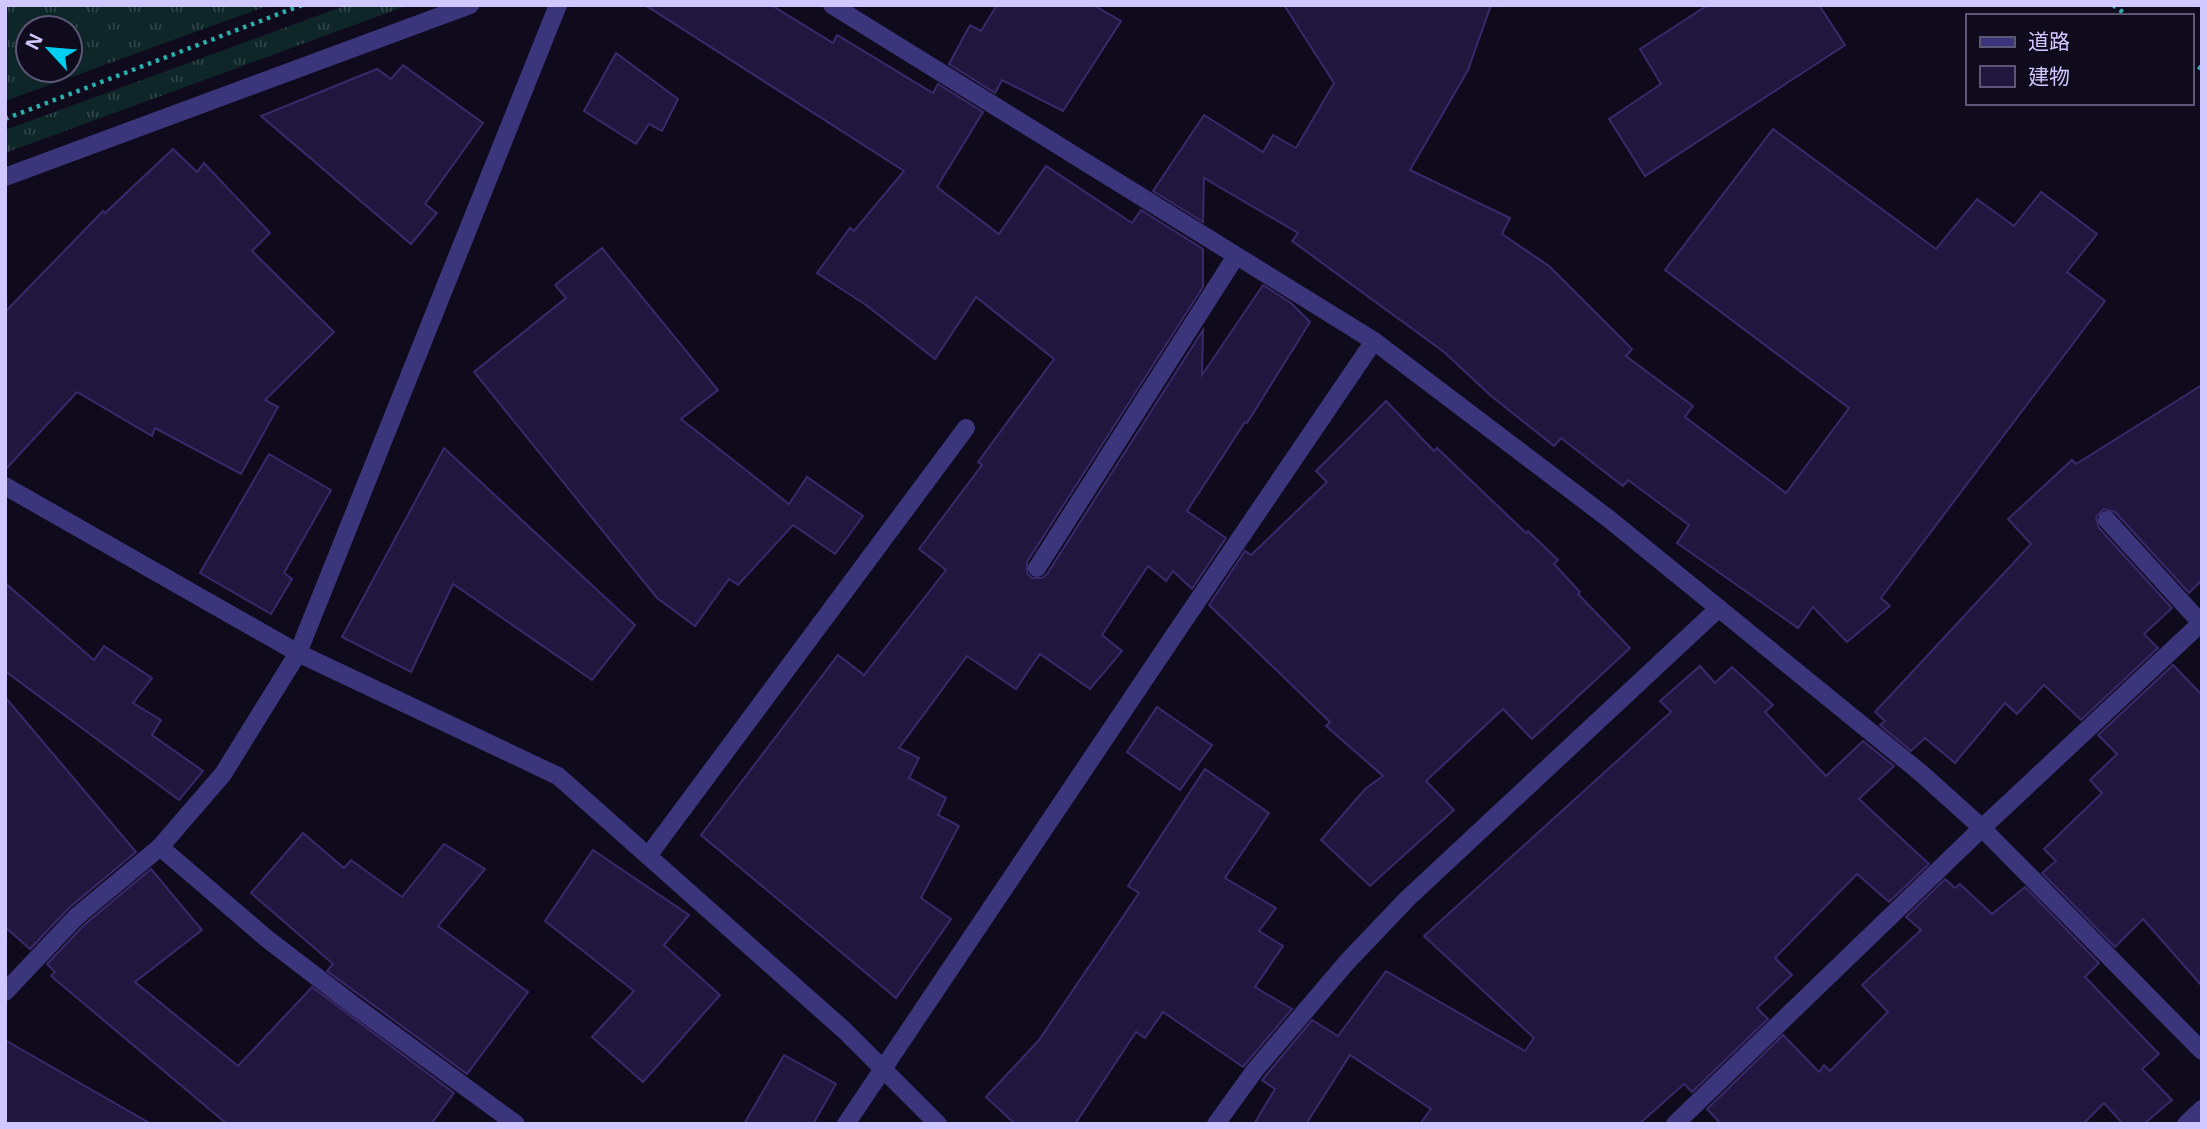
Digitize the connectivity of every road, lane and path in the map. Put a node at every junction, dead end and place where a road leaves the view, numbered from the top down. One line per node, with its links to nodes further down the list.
1 (302, 5): 5 (path)
2 (470, 5): 6 (street)
3 (558, 5): 15 (street)
4 (832, 5): 7 (street)
5 (5, 119)
6 (5, 177)
7 (1236, 256): 8 (street); 12 (street)
8 (1374, 341): 13 (street); 21 (street)
9 (966, 428): 18 (street)
10 (5, 486): 15 (street)
11 (2107, 520): 14 (street)
12 (1037, 568)
13 (1719, 608): 16 (street); 26 (street)
14 (2201, 623): 16 (street)
15 (298, 653): 17 (street); 18 (street)
16 (1982, 828): 20 (street); 27 (street)
17 (160, 847): 19 (street); 23 (street)
18 (648, 856): 21 (street)
19 (5, 992)
20 (2202, 1051)
21 (883, 1068): 24 (street); 25 (street)
22 (2202, 1110): 28 (street)
23 (516, 1124)
24 (846, 1124)
25 (938, 1124)
26 (1216, 1124)
27 (1675, 1124)
28 (2186, 1124)

